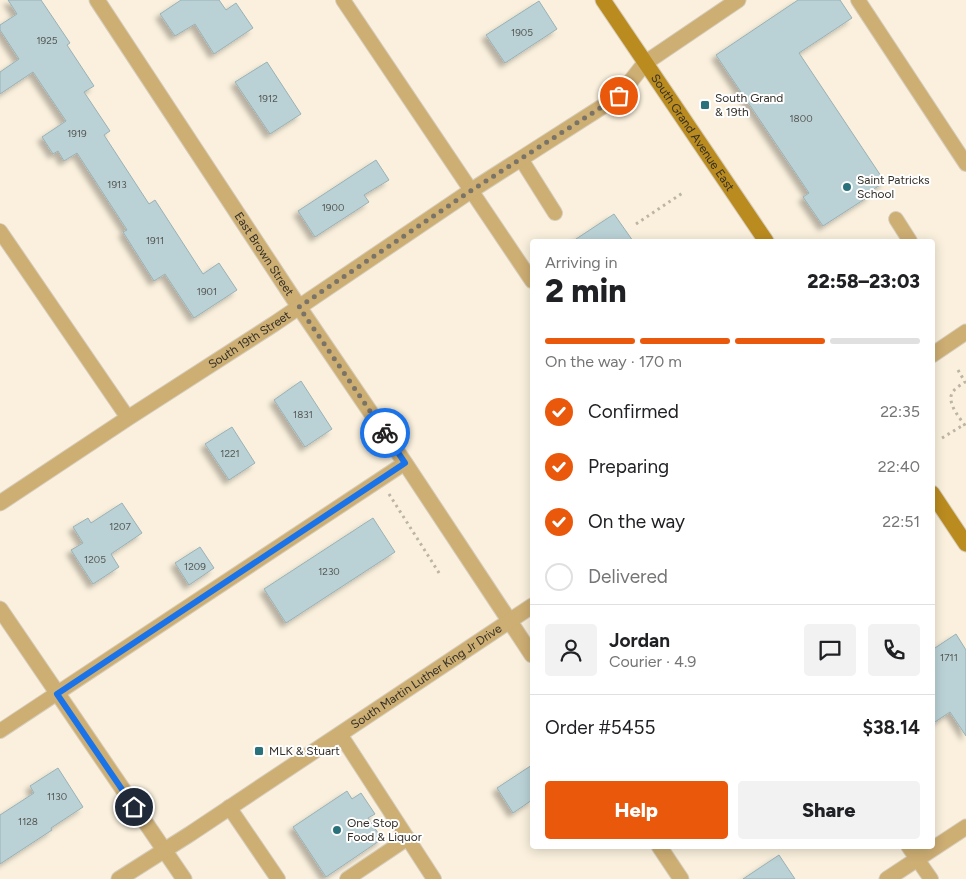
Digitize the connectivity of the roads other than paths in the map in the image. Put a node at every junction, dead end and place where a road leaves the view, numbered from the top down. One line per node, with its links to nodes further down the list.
1 (97, 0): 16 (street, East Brown Street)
2 (344, 0): 9 (lane)
3 (604, 0): 6 (main road, South Grand Avenue East)
4 (738, 0): 6 (street, South 19th Street)
5 (858, 0): 8 (lane)
6 (645, 63): 7 (street, South 19th Street); 13 (main road, South Grand Avenue East)
7 (520, 159): 9 (street, South 19th Street); 10 (lane)
8 (966, 164)
9 (472, 190): 15 (lane); 16 (street, South 19th Street)
10 (556, 213)
11 (896, 220): 14 (lane)
12 (0, 231): 19 (lane)
13 (765, 239)
14 (909, 239)
15 (530, 278)
16 (299, 307): 19 (street, South 19th Street); 20 (street, East Brown Street)
17 (966, 332): 18 (street)
18 (935, 353)
19 (128, 418): 22 (street, South 19th Street)
20 (405, 463): 26 (street, East Brown Street); 28 (lane)
21 (935, 498): 23 (main road)
22 (0, 504)
23 (966, 544)
24 (530, 607): 26 (street, South Martin Luther King Jr Drive)
25 (0, 609): 28 (street)
26 (510, 621): 27 (street, East Brown Street); 30 (street, South Martin Luther King Jr Drive)
27 (530, 652)
28 (57, 694): 29 (lane); 38 (street)
29 (0, 731)
30 (340, 734): 31 (street, South Martin Luther King Jr Drive); 33 (lane)
31 (229, 807): 38 (street, South Martin Luther King Jr Drive); 42 (lane)
32 (966, 827): 34 (street)
33 (408, 838): 43 (lane); 44 (lane)
34 (935, 847)
35 (661, 849): 45 (street)
36 (910, 849): 39 (lane)
37 (932, 849): 39 (street)
38 (164, 851): 40 (street, South Martin Luther King Jr Drive); 41 (street)
39 (917, 859): 46 (street); 47 (lane)
40 (119, 879)
41 (184, 879)
42 (278, 879)
43 (347, 879)
44 (434, 879)
45 (681, 879)
46 (887, 879)
47 (931, 879)

